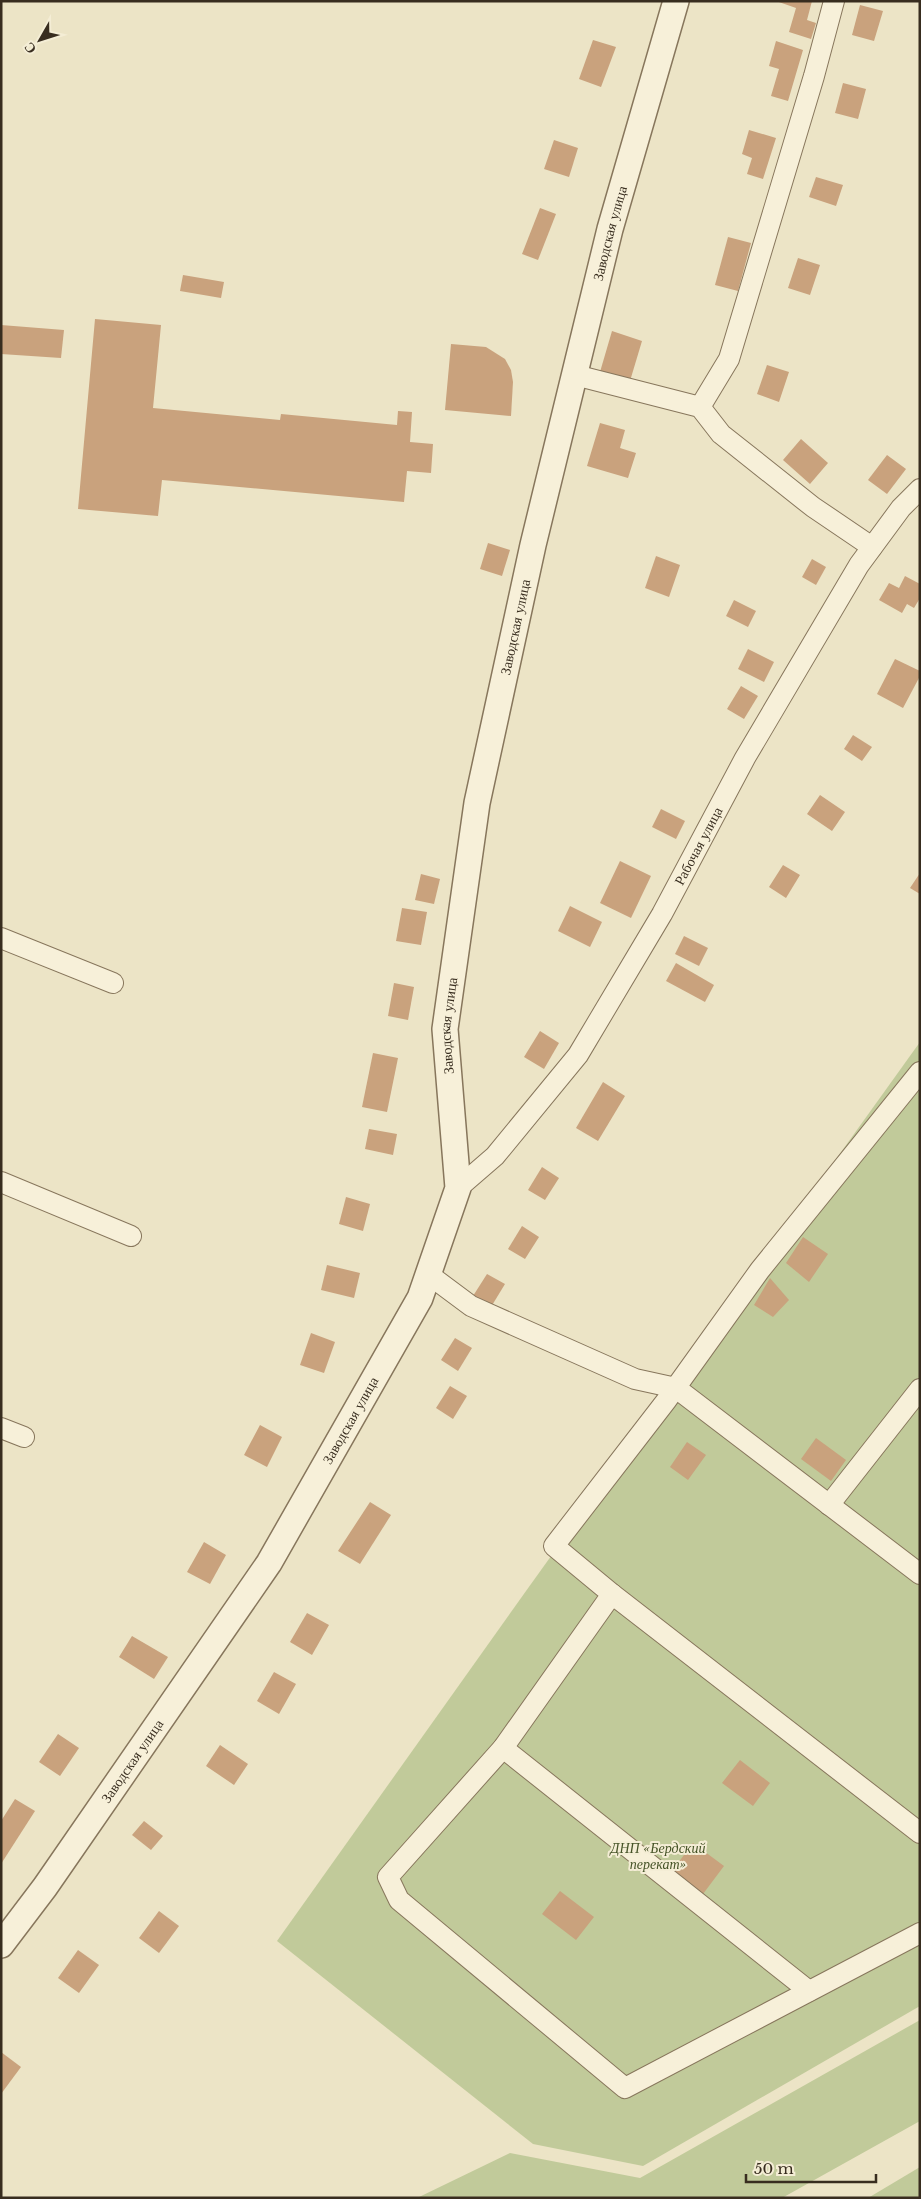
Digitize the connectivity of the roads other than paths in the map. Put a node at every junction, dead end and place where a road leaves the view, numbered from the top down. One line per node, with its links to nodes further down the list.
1 (676, 1): 3 (street, Заводская улица)
2 (834, 1): 4 (street)
3 (575, 374): 4 (street); 11 (street, Заводская улица)
4 (700, 407): 6 (street)
5 (920, 489): 6 (street, Рабочая улица)
6 (872, 547): 11 (street, Рабочая улица)
7 (1, 938): 8 (street)
8 (113, 983)
9 (920, 1072): 14 (street)
10 (1, 1182): 12 (street)
11 (458, 1188): 13 (street, Заводская улица)
12 (131, 1236)
13 (428, 1274): 14 (street); 24 (street, Заводская улица)
14 (676, 1388): 18 (street); 20 (street)
15 (920, 1389): 18 (street)
16 (1, 1428): 17 (street)
17 (24, 1437)
18 (829, 1505): 19 (street)
19 (920, 1574)
20 (612, 1594): 21 (street); 22 (street)
21 (503, 1748): 25 (street); 25 (street)
22 (920, 1833)
23 (920, 1933): 25 (street)
24 (1, 1945)
25 (810, 1990)

